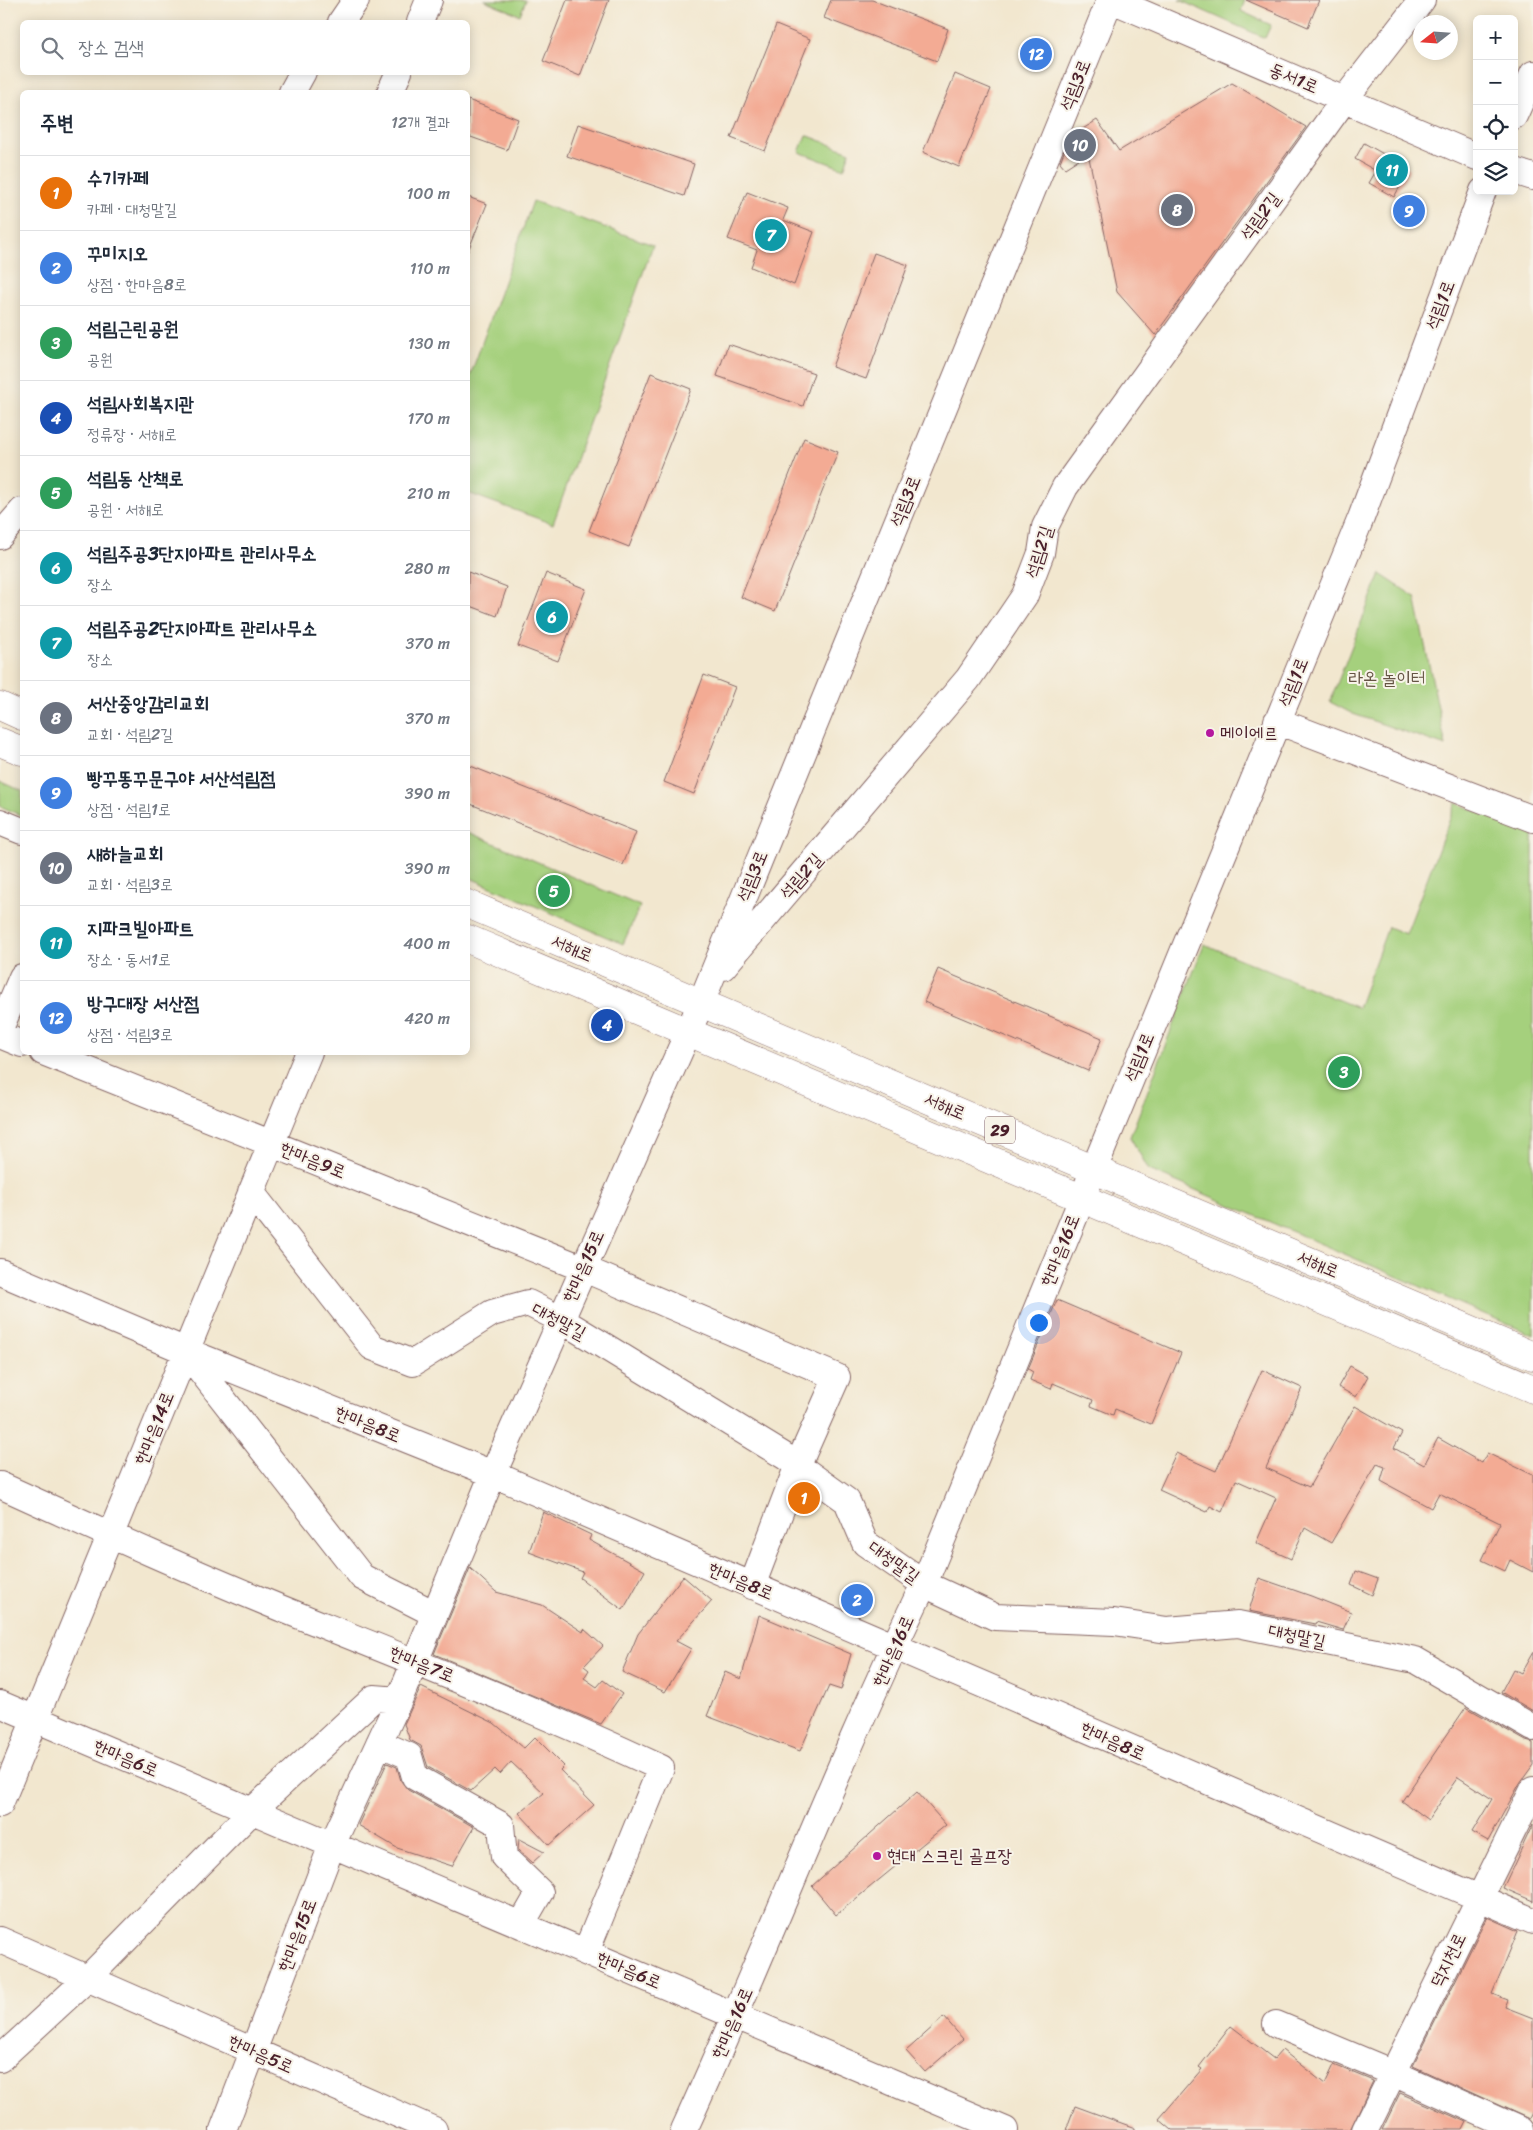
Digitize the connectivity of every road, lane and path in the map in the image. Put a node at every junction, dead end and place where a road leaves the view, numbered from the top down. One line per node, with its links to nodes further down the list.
1 (356, 0): 5 (street)
2 (429, 0): 6 (street)
3 (1111, 0): 12 (street, 동서1로); 31 (street, 석림3로)
4 (1422, 0): 12 (street)
5 (342, 20)
6 (421, 20)
7 (1533, 74): 13 (street)
8 (301, 75): 10 (street)
9 (398, 75): 11 (street)
10 (293, 90)
11 (391, 90)
12 (1344, 100): 14 (street, 동서1로); 31 (street, 석림2길)
13 (1518, 107)
14 (1473, 155)
15 (1518, 172): 16 (street)
16 (1533, 177)
17 (1482, 195): 22 (street, 석림1로)
18 (20, 513): 19 (street)
19 (0, 536)
20 (0, 706): 21 (main road)
21 (20, 715)
22 (1277, 721): 25 (street); 39 (street, 석림1로)
23 (0, 742): 24 (main road)
24 (20, 750)
25 (1533, 819)
26 (0, 822): 27 (street)
27 (20, 830)
28 (470, 905): 31 (main road, 서해로 / 29)
29 (470, 940): 33 (main road, 서해로 / 29)
30 (20, 981): 32 (street)
31 (704, 994): 33 (street, 한마음15로); 39 (main road, 서해로 / 29)
32 (0, 1029)
33 (687, 1032): 41 (main road, 서해로 / 29); 42 (street, 한마음15로)
34 (0, 1035): 35 (street)
35 (20, 1043)
36 (50, 1055): 38 (street, 한마음9로)
37 (308, 1055): 38 (street, 한마음14로)
38 (271, 1144): 40 (street, 한마음14로); 42 (street, 한마음9로)
39 (1093, 1169): 41 (street, 한마음16로); 46 (main road, 서해로 / 29)
40 (252, 1192): 44 (street, 대청말길); 45 (street, 한마음14로)
41 (1082, 1198): 47 (main road, 서해로 / 29); 52 (street, 한마음16로)
42 (582, 1268): 44 (street, 한마음15로); 48 (street, 한마음9로)
43 (0, 1272): 45 (street, 한마음8로)
44 (560, 1319): 48 (street, 대청말길); 49 (street, 한마음15로)
45 (186, 1351): 49 (street, 한마음8로); 51 (street, 한마음14로); 54 (street)
46 (1533, 1356)
47 (1533, 1389)
48 (798, 1465): 52 (street, 대청말길); 53 (street)
49 (493, 1474): 53 (street, 한마음8로); 54 (street, 한마음15로)
50 (0, 1485): 51 (street, 한마음7로)
51 (110, 1536): 56 (street, 한마음7로); 59 (street, 한마음14로)
52 (924, 1584): 55 (street, 한마음16로); 60 (street, 대청말길)
53 (752, 1586): 55 (street, 한마음8로)
54 (433, 1613): 56 (street, 한마음15로)
55 (894, 1646): 66 (street, 한마음8로); 72 (street, 한마음16로)
56 (415, 1661): 57 (street, 한마음15로); 70 (street, 한마음7로)
57 (399, 1700): 61 (street, 한마음15로); 64 (street)
58 (0, 1704): 59 (street, 한마음6로)
59 (35, 1719): 63 (street, 한마음14로); 64 (street, 한마음6로)
60 (1533, 1728)
61 (379, 1743): 65 (street, 한마음15로); 68 (street)
62 (1533, 1790): 66 (street, 덕지천로)
63 (0, 1804)
64 (252, 1811): 65 (street, 한마음6로); 71 (street)
65 (332, 1845): 68 (street, 한마음6로); 74 (street, 한마음15로)
66 (1478, 1899): 67 (street, 한마음8로); 76 (street, 덕지천로)
67 (1533, 1922)
68 (521, 1925): 70 (street, 한마음6로)
69 (0, 1940): 71 (street, 한마음5로)
70 (586, 1952): 72 (street, 한마음6로)
71 (88, 1978): 74 (street, 한마음5로); 75 (street)
72 (736, 2016): 79 (street, 한마음16로); 80 (street, 한마음6로)
73 (1276, 2024): 76 (street)
74 (252, 2050): 77 (street, 한마음15로); 78 (street, 한마음5로)
75 (0, 2059)
76 (1393, 2073): 81 (street, 덕지천로); 82 (street)
77 (223, 2130)
78 (434, 2130)
79 (684, 2130)
80 (1005, 2130)
81 (1365, 2130)
82 (1520, 2130)

